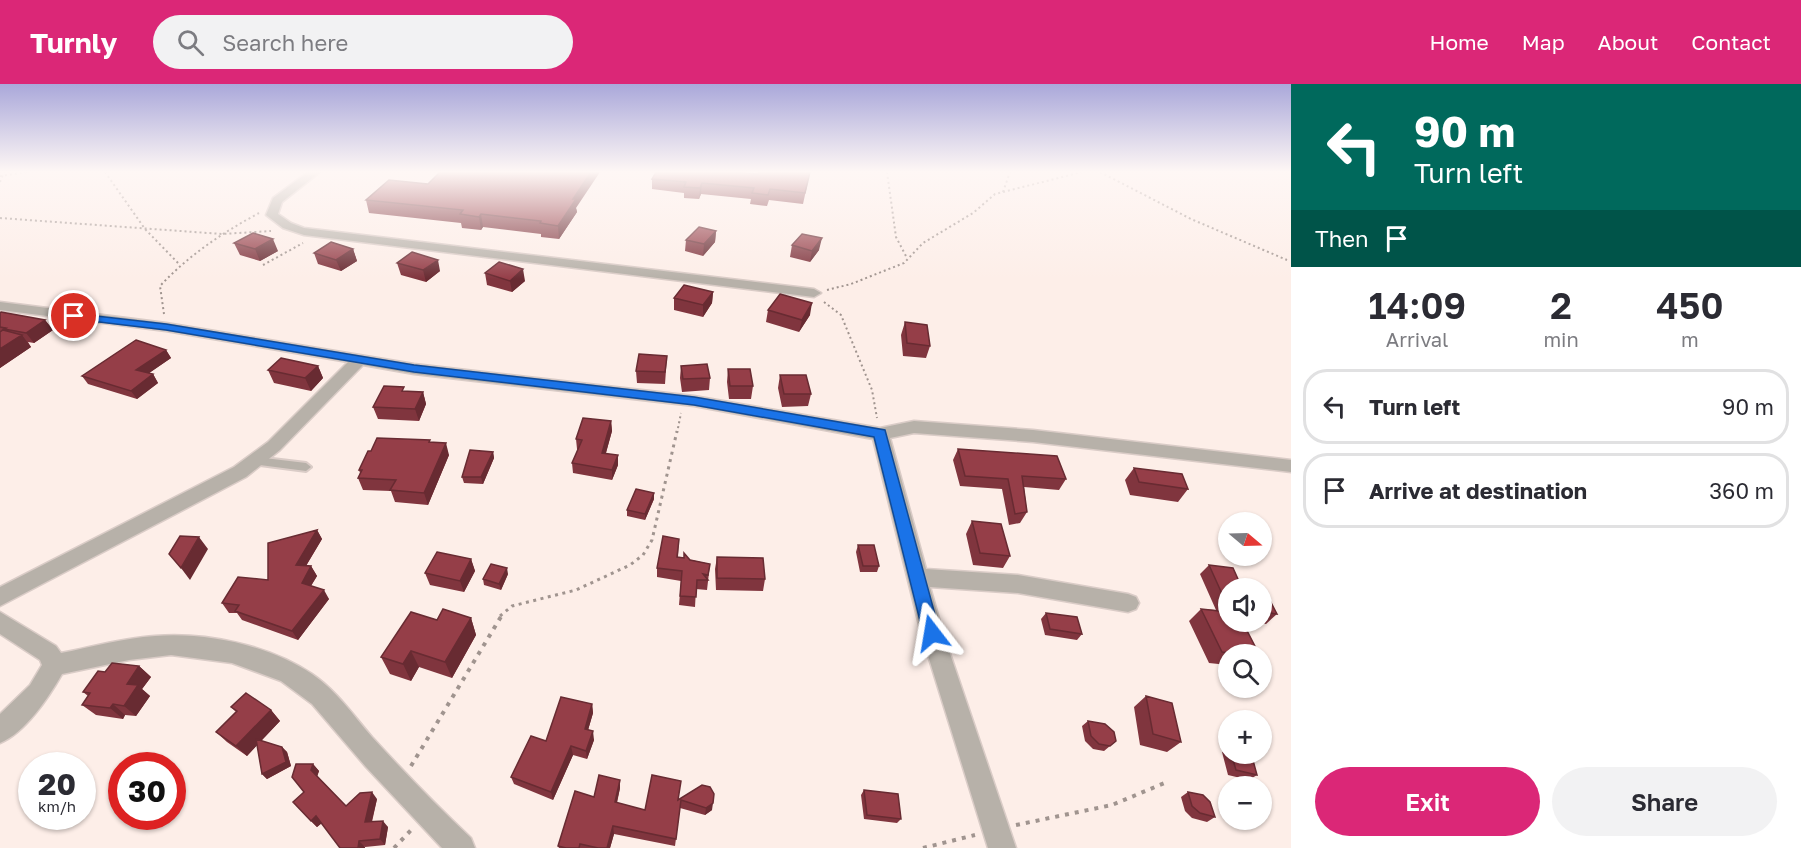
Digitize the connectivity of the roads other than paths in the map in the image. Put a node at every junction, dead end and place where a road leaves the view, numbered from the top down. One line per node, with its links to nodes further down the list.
1 (273, 208): 2 (street)
2 (814, 293)
3 (0, 306): 4 (street)
4 (360, 359): 5 (street); 6 (street)
5 (880, 434): 7 (street); 9 (street)
6 (256, 461): 8 (lane); 10 (street)
7 (1291, 466)
8 (306, 467)
9 (917, 577): 11 (street); 15 (street)
10 (0, 597)
11 (1128, 603)
12 (0, 622): 13 (street)
13 (55, 665): 14 (street); 16 (street)
14 (0, 731)
15 (999, 838)
16 (461, 848)

